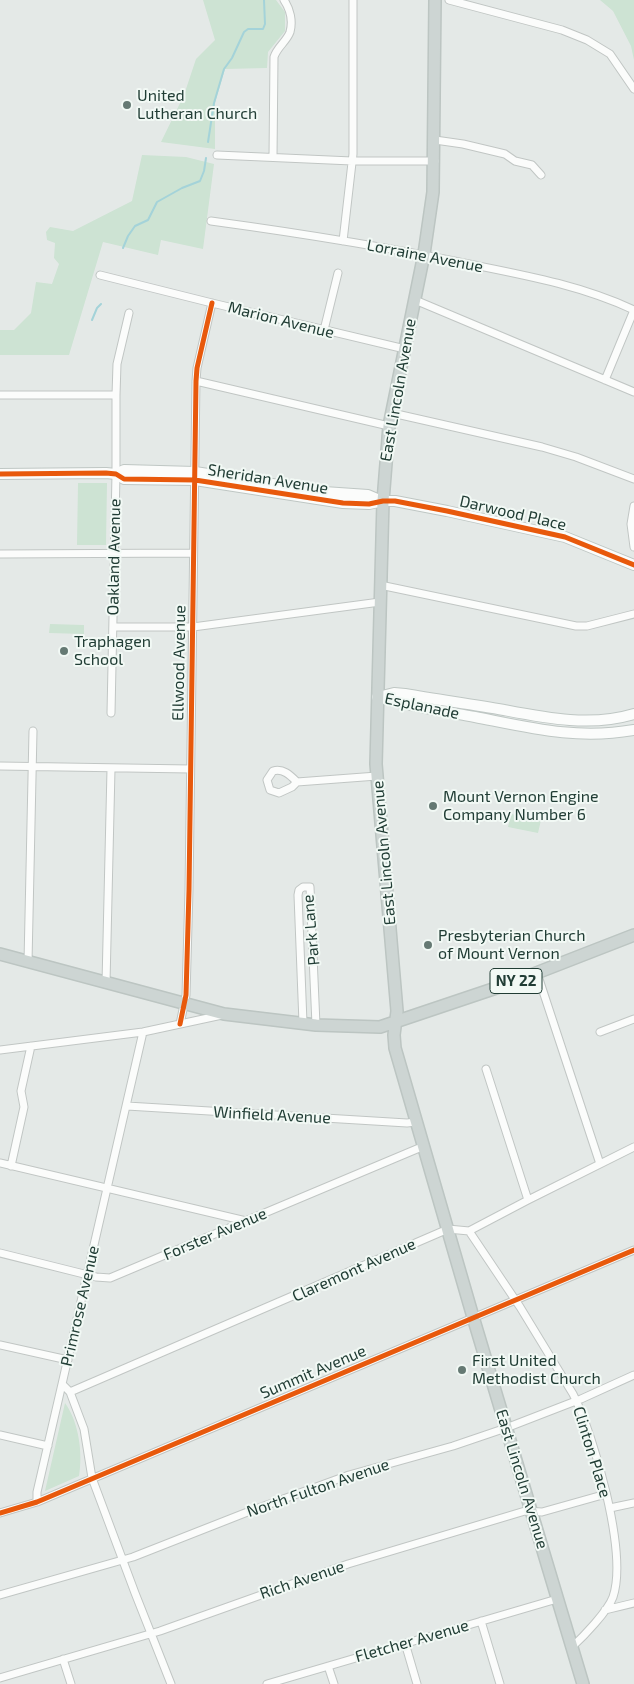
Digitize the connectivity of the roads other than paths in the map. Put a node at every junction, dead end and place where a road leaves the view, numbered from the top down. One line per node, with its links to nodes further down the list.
1 (284, 0): 8 (street)
2 (353, 0): 9 (street)
3 (435, 0): 6 (main road, East Lincoln Avenue)
4 (449, 0): 5 (street)
5 (634, 89)
6 (435, 140): 10 (main road, East Lincoln Avenue); 11 (street)
7 (217, 155): 8 (street)
8 (274, 157): 9 (street)
9 (352, 161): 10 (street); 13 (street)
10 (435, 161): 14 (main road, East Lincoln Avenue)
11 (541, 174)
12 (211, 221): 13 (street, Lorraine Avenue)
13 (343, 241): 14 (street, Lorraine Avenue)
14 (424, 254): 17 (main road, East Lincoln Avenue); 19 (street, Lorraine Avenue)
15 (338, 273): 21 (street)
16 (100, 275): 18 (street, Marion Avenue)
17 (414, 300): 22 (main road, East Lincoln Avenue); 23 (street)
18 (212, 303): 21 (street, Marion Avenue); 24 (street, Ellwood Avenue)
19 (634, 310): 23 (street)
20 (129, 313): 26 (street, Oakland Avenue)
21 (324, 330): 22 (street, Marion Avenue)
22 (405, 349): 28 (main road, East Lincoln Avenue)
23 (605, 380): 25 (street)
24 (196, 381): 29 (street); 32 (street, Ellwood Avenue)
25 (634, 392)
26 (116, 394): 27 (street); 31 (street, Oakland Avenue)
27 (0, 395)
28 (392, 413): 29 (main road, East Lincoln Avenue); 33 (street)
29 (389, 426): 34 (main road, East Lincoln Avenue)
30 (0, 474): 31 (street, Sheridan Avenue)
31 (116, 474): 32 (street, Sheridan Avenue); 37 (street, Oakland Avenue)
32 (195, 476): 34 (street, Sheridan Avenue); 38 (street, Ellwood Avenue)
33 (634, 479)
34 (382, 501): 40 (street, Darwood Place); 41 (main road, East Lincoln Avenue)
35 (634, 506): 36 (street)
36 (634, 547)
37 (114, 552): 38 (street); 39 (street); 44 (street, Oakland Avenue)
38 (193, 553): 45 (street, Ellwood Avenue)
39 (0, 554)
40 (634, 565)
41 (380, 585): 42 (main road, East Lincoln Avenue); 43 (street)
42 (380, 602): 45 (street); 46 (main road, East Lincoln Avenue)
43 (634, 614)
44 (113, 627): 45 (street); 47 (street, Oakland Avenue)
45 (194, 627): 54 (street, Ellwood Avenue)
46 (378, 697): 48 (street, Esplanade); 50 (street, Esplanade); 55 (main road, East Lincoln Avenue)
47 (111, 713)
48 (634, 714)
49 (33, 730): 52 (street)
50 (634, 730)
51 (0, 766): 52 (street)
52 (32, 768): 53 (street); 59 (street)
53 (111, 769): 54 (street); 61 (street)
54 (190, 769): 62 (street, Ellwood Avenue)
55 (377, 776): 56 (street); 65 (main road, East Lincoln Avenue)
56 (297, 782)
57 (634, 935): 60 (main road, NY 22)
58 (0, 954): 59 (main road, NY 22)
59 (28, 962): 61 (main road, NY 22)
60 (537, 973): 65 (main road, NY 22); 79 (street)
61 (106, 983): 62 (main road, NY 22)
62 (184, 1004): 63 (main road, NY 22); 67 (street, Ellwood Avenue)
63 (224, 1014): 66 (main road, NY 22); 67 (street)
64 (634, 1019): 70 (street)
65 (396, 1022): 68 (main road, NY 22); 75 (main road, East Lincoln Avenue)
66 (302, 1023): 68 (main road, NY 22); 68 (street, Park Lane)
67 (180, 1024): 69 (street)
68 (316, 1024)
69 (143, 1032): 71 (street); 74 (street, Primrose Avenue)
70 (600, 1032)
71 (31, 1046): 72 (street); 80 (street)
72 (0, 1050)
73 (486, 1069): 82 (street)
74 (127, 1106): 75 (street, Winfield Avenue); 81 (street, Primrose Avenue)
75 (416, 1122): 76 (main road, East Lincoln Avenue)
76 (424, 1146): 83 (street, Forster Avenue); 84 (main road, East Lincoln Avenue)
77 (634, 1147): 79 (street)
78 (0, 1163): 80 (street)
79 (600, 1164): 82 (street)
80 (11, 1166): 81 (street)
81 (108, 1188): 83 (street); 88 (street, Primrose Avenue)
82 (528, 1200): 85 (street)
83 (246, 1221): 88 (street, Forster Avenue)
84 (448, 1229): 85 (street, Claremont Avenue); 90 (main road, East Lincoln Avenue); 95 (street, Claremont Avenue)
85 (470, 1231): 89 (street, Clinton Place)
86 (634, 1250): 89 (street, Summit Avenue)
87 (0, 1253): 88 (street, Forster Avenue)
88 (87, 1274): 92 (street, Primrose Avenue)
89 (516, 1299): 90 (street, Summit Avenue); 96 (street, Clinton Place)
90 (473, 1317): 97 (main road, East Lincoln Avenue); 100 (street, Summit Avenue)
91 (0, 1345): 92 (street)
92 (68, 1360): 94 (street, Primrose Avenue)
93 (634, 1375): 96 (street, North Fulton Avenue)
94 (62, 1384): 95 (street, Primrose Avenue); 99 (street)
95 (70, 1392): 100 (street, Primrose Avenue)
96 (576, 1400): 97 (street, North Fulton Avenue); 101 (street, Clinton Place)
97 (506, 1428): 105 (main road, East Lincoln Avenue); 107 (street, North Fulton Avenue)
98 (0, 1436): 99 (street)
99 (48, 1446): 102 (street)
100 (92, 1478): 102 (street, Summit Avenue); 107 (street, Primrose Avenue)
101 (606, 1494): 104 (street, Clinton Place); 105 (street, Rich Avenue)
102 (37, 1502): 106 (street, Summit Avenue)
103 (634, 1503): 104 (street)
104 (610, 1508): 111 (street, Clinton Place)
105 (531, 1512): 109 (main road, East Lincoln Avenue); 113 (street, Rich Avenue)
106 (0, 1513)
107 (123, 1560): 108 (street, North Fulton Avenue); 113 (street, Primrose Avenue)
108 (0, 1596)
109 (557, 1599): 112 (street, Fletcher Avenue); 115 (main road, East Lincoln Avenue)
110 (634, 1602): 111 (street)
111 (605, 1610): 115 (street, Clinton Place)
112 (481, 1621): 114 (street, Fletcher Avenue); 124 (street)
113 (150, 1634): 116 (street, Rich Avenue); 120 (street, Primrose Avenue)
114 (405, 1644): 117 (street, Fletcher Avenue); 123 (street)
115 (572, 1647): 125 (main road, East Lincoln Avenue)
116 (63, 1659): 118 (street, Rich Avenue); 119 (street)
117 (328, 1666): 121 (street, Fletcher Avenue); 122 (street)
118 (0, 1678)
119 (71, 1684)
120 (171, 1684)
121 (267, 1684)
122 (334, 1684)
123 (417, 1684)
124 (500, 1684)
125 (583, 1684)

